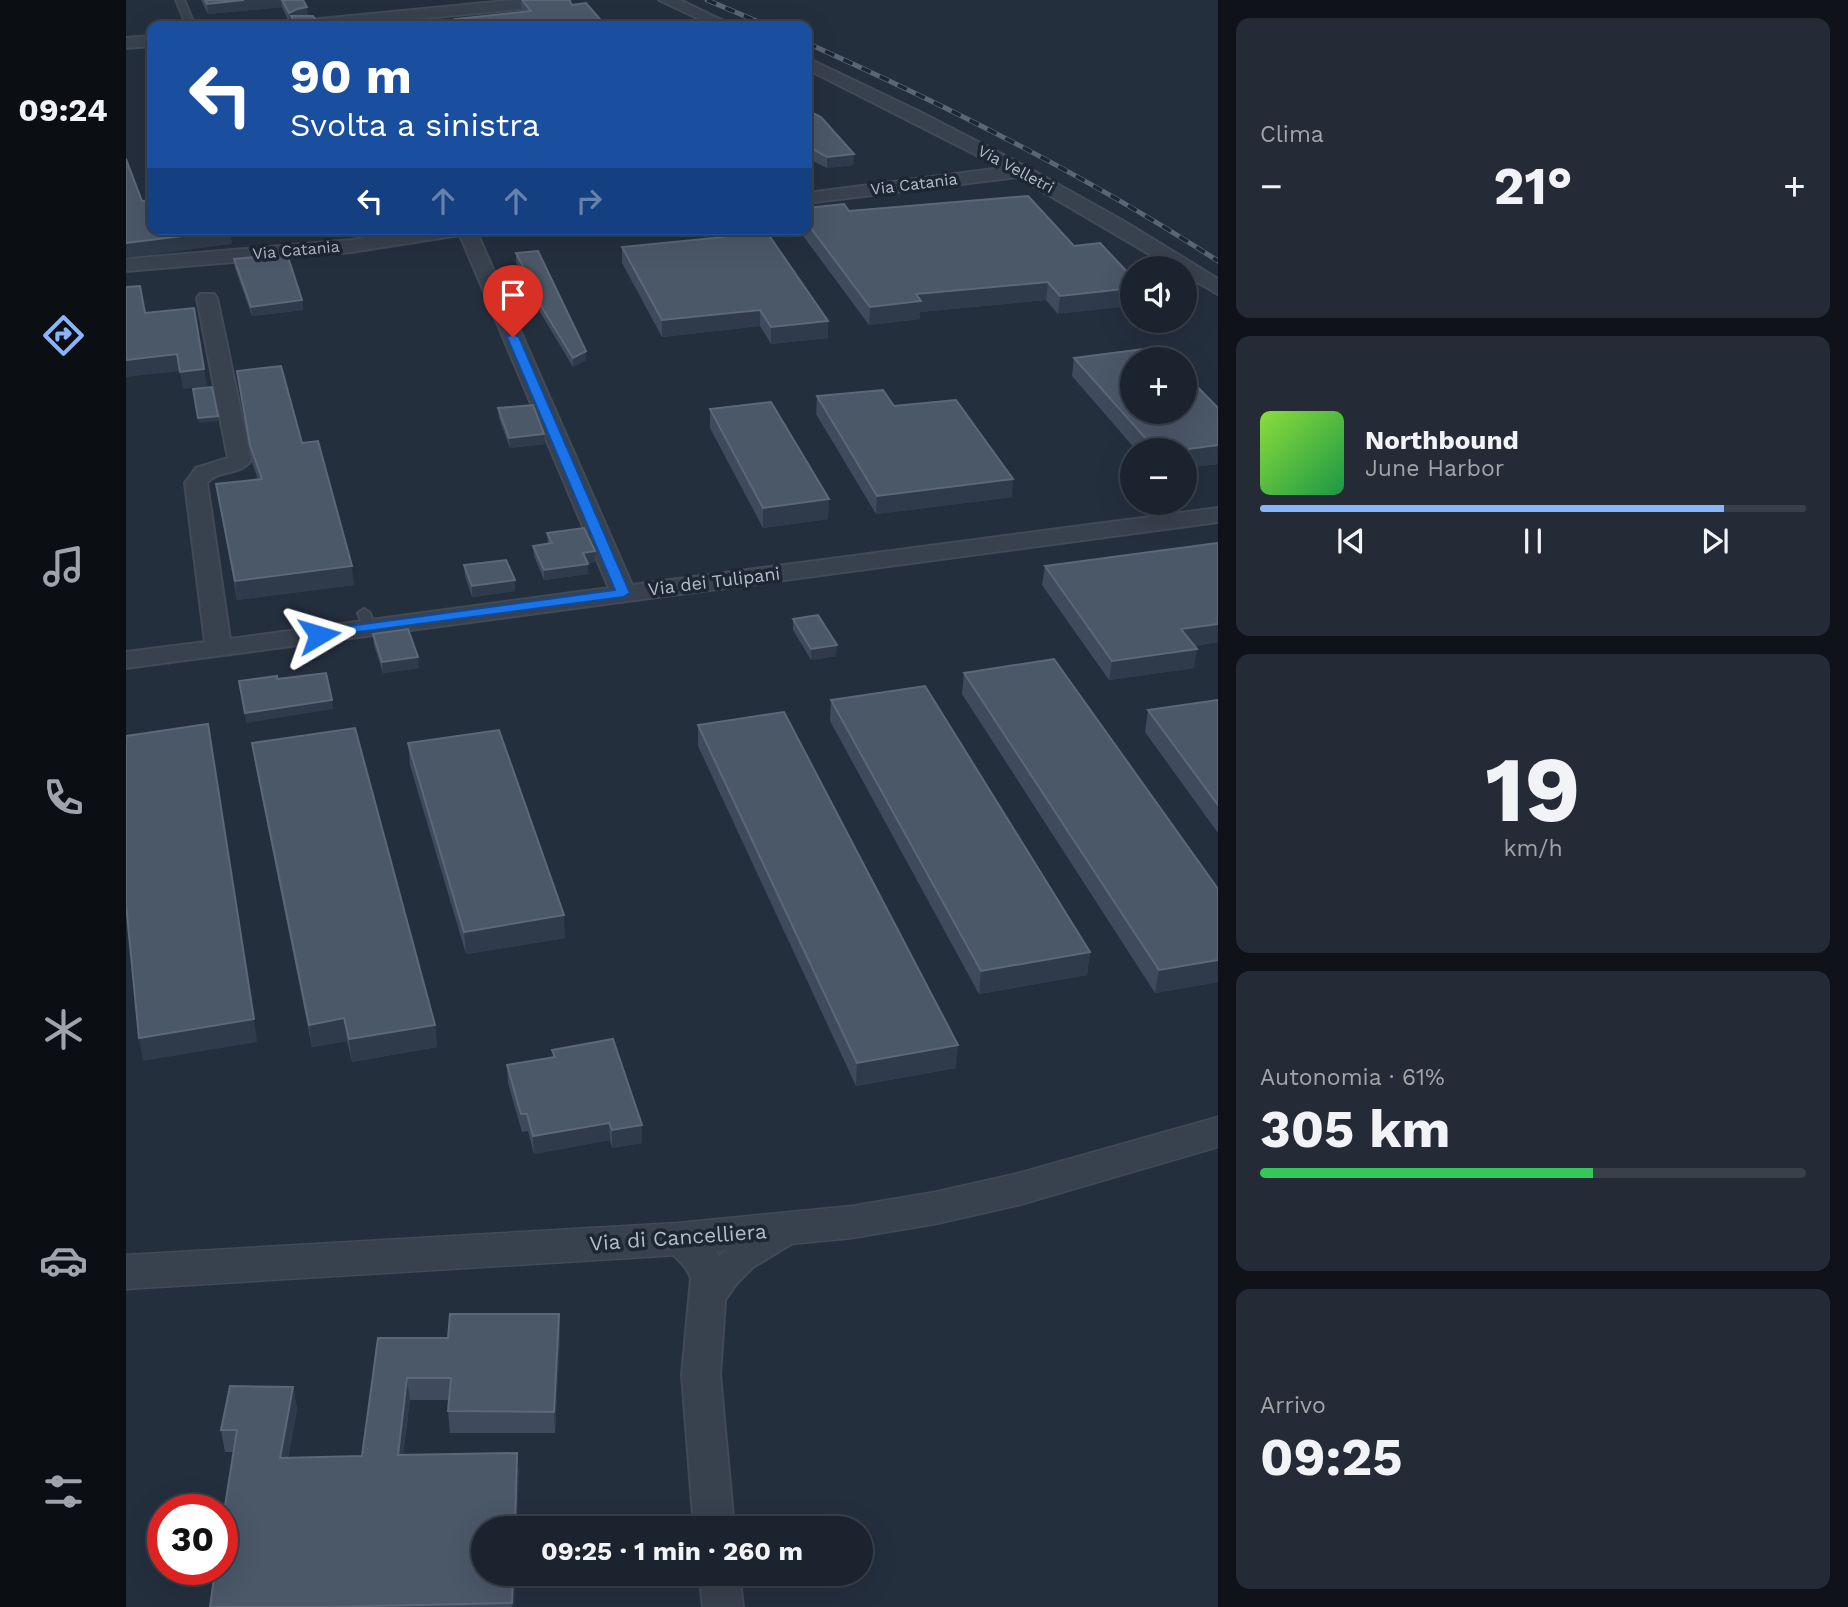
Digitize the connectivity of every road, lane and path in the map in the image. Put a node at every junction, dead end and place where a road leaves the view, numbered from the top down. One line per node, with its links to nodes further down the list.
1 (180, 0): 4 (lane)
2 (562, 0): 5 (street)
3 (667, 0): 6 (street)
4 (189, 21)
5 (350, 21)
6 (715, 21)
7 (147, 41): 8 (street)
8 (126, 43)
9 (812, 65): 10 (street, Via Velletri)
10 (1021, 171): 11 (street, Via Catania); 17 (street, Via Velletri)
11 (812, 197)
12 (272, 235): 15 (street)
13 (412, 235): 15 (street, Via Catania)
14 (467, 235): 20 (street)
15 (279, 252): 16 (street, Via Catania)
16 (126, 265)
17 (1218, 288)
18 (207, 298): 21 (street)
19 (1218, 515): 20 (street, Via dei Tulipani)
20 (623, 593): 21 (street, Via dei Tulipani)
21 (219, 648): 22 (street, Via dei Tulipani)
22 (126, 660)
23 (1218, 1132): 24 (street, Via di Cancelliera)
24 (792, 1229): 25 (street, Via di Cancelliera); 27 (street)
25 (677, 1239): 26 (street, Via di Cancelliera); 27 (street)
26 (126, 1272)
27 (709, 1297): 28 (street)
28 (713, 1516)
29 (721, 1586): 30 (street)
30 (723, 1607)

